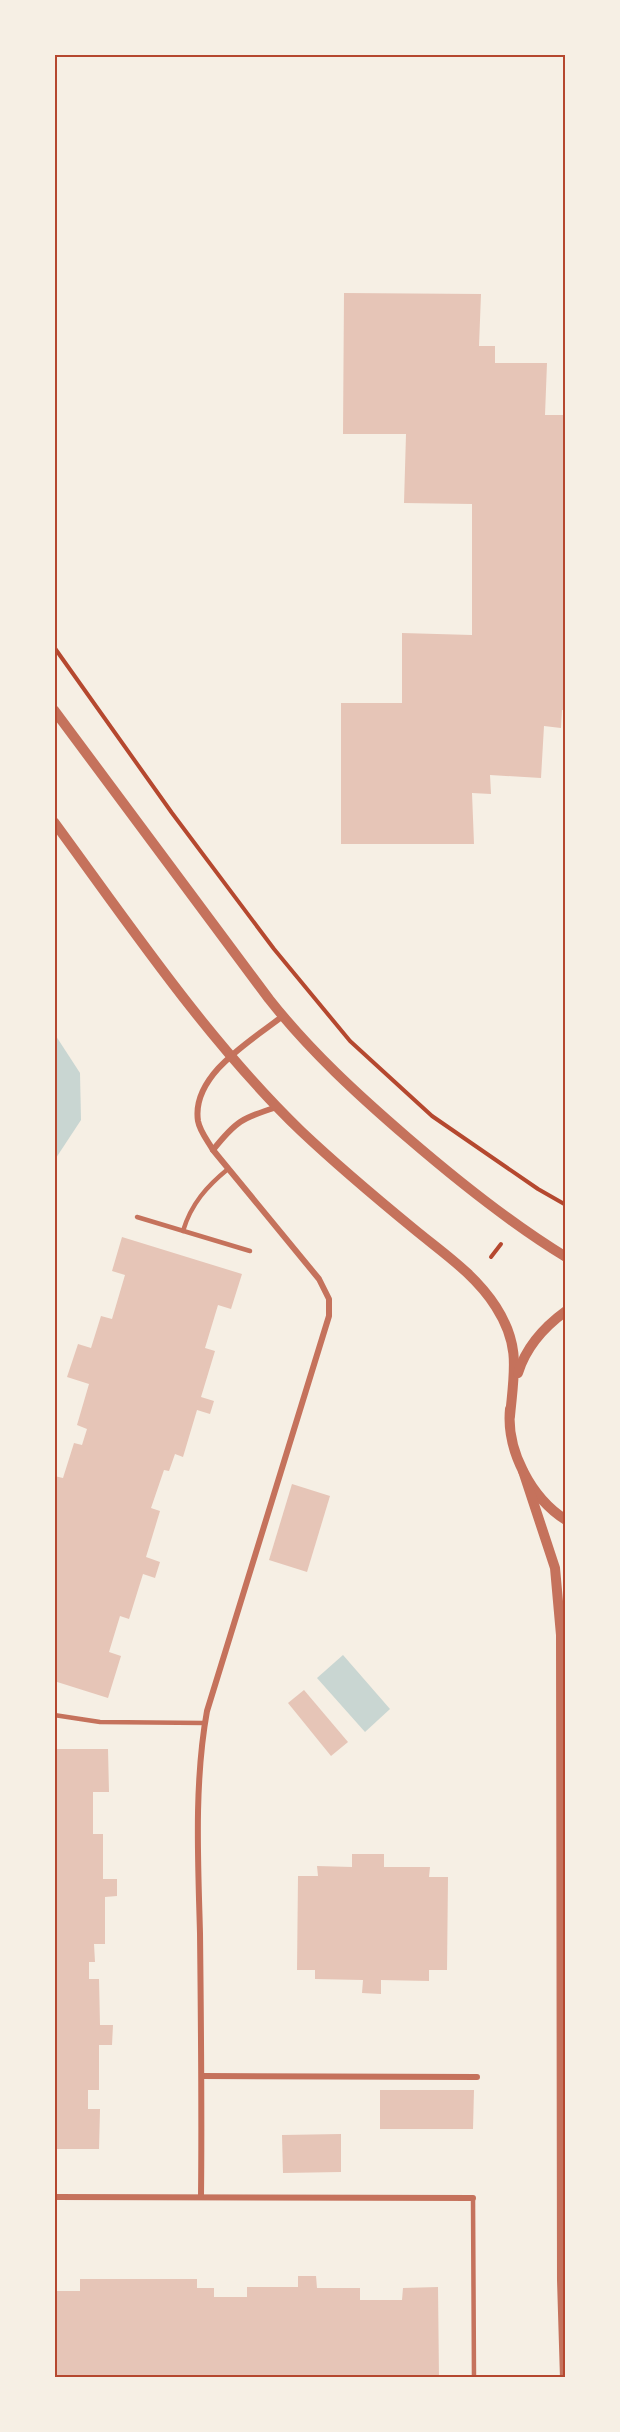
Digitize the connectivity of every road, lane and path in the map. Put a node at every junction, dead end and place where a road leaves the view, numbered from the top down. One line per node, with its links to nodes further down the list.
1 (54, 647): 9 (path)
2 (54, 710): 4 (street)
3 (54, 822): 5 (street)
4 (283, 1016): 5 (street); 15 (street)
5 (232, 1055): 6 (street); 7 (street)
6 (277, 1107): 7 (street); 17 (street)
7 (213, 1150): 8 (street)
8 (228, 1169): 11 (lane); 21 (street)
9 (566, 1205)
10 (137, 1217): 11 (lane)
11 (183, 1231): 13 (lane)
12 (501, 1243): 14 (path)
13 (250, 1251)
14 (491, 1257)
15 (566, 1257)
16 (566, 1311): 17 (street)
17 (510, 1416): 18 (street)
18 (523, 1471): 19 (street); 28 (street)
19 (566, 1520)
20 (54, 1715): 21 (lane)
21 (204, 1723): 22 (street)
22 (202, 2076): 23 (street); 25 (street)
23 (477, 2077)
24 (54, 2197): 25 (street)
25 (201, 2198): 26 (street)
26 (473, 2198): 27 (lane)
27 (474, 2378)
28 (565, 2378)

